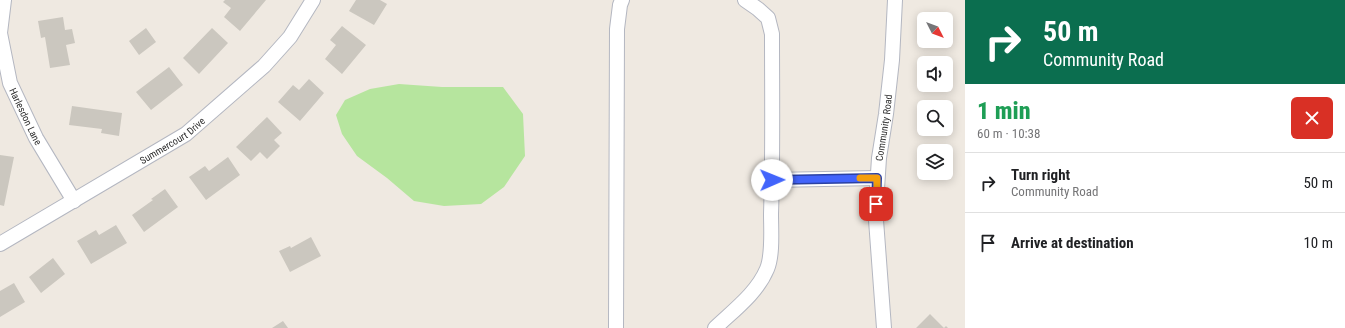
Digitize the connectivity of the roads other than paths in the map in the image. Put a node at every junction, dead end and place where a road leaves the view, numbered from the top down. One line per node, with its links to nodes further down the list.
1 (4, 0): 8 (street, Harlesdon Lane)
2 (313, 0): 8 (street, Summercourt Drive)
3 (622, 0): 10 (street)
4 (745, 0): 7 (street)
5 (895, 0): 6 (street, Community Road)
6 (877, 178): 7 (street); 12 (street, Community Road)
7 (772, 180): 11 (street)
8 (74, 201): 9 (street, Summercourt Drive)
9 (0, 244)
10 (616, 328)
11 (715, 328)
12 (884, 328)

